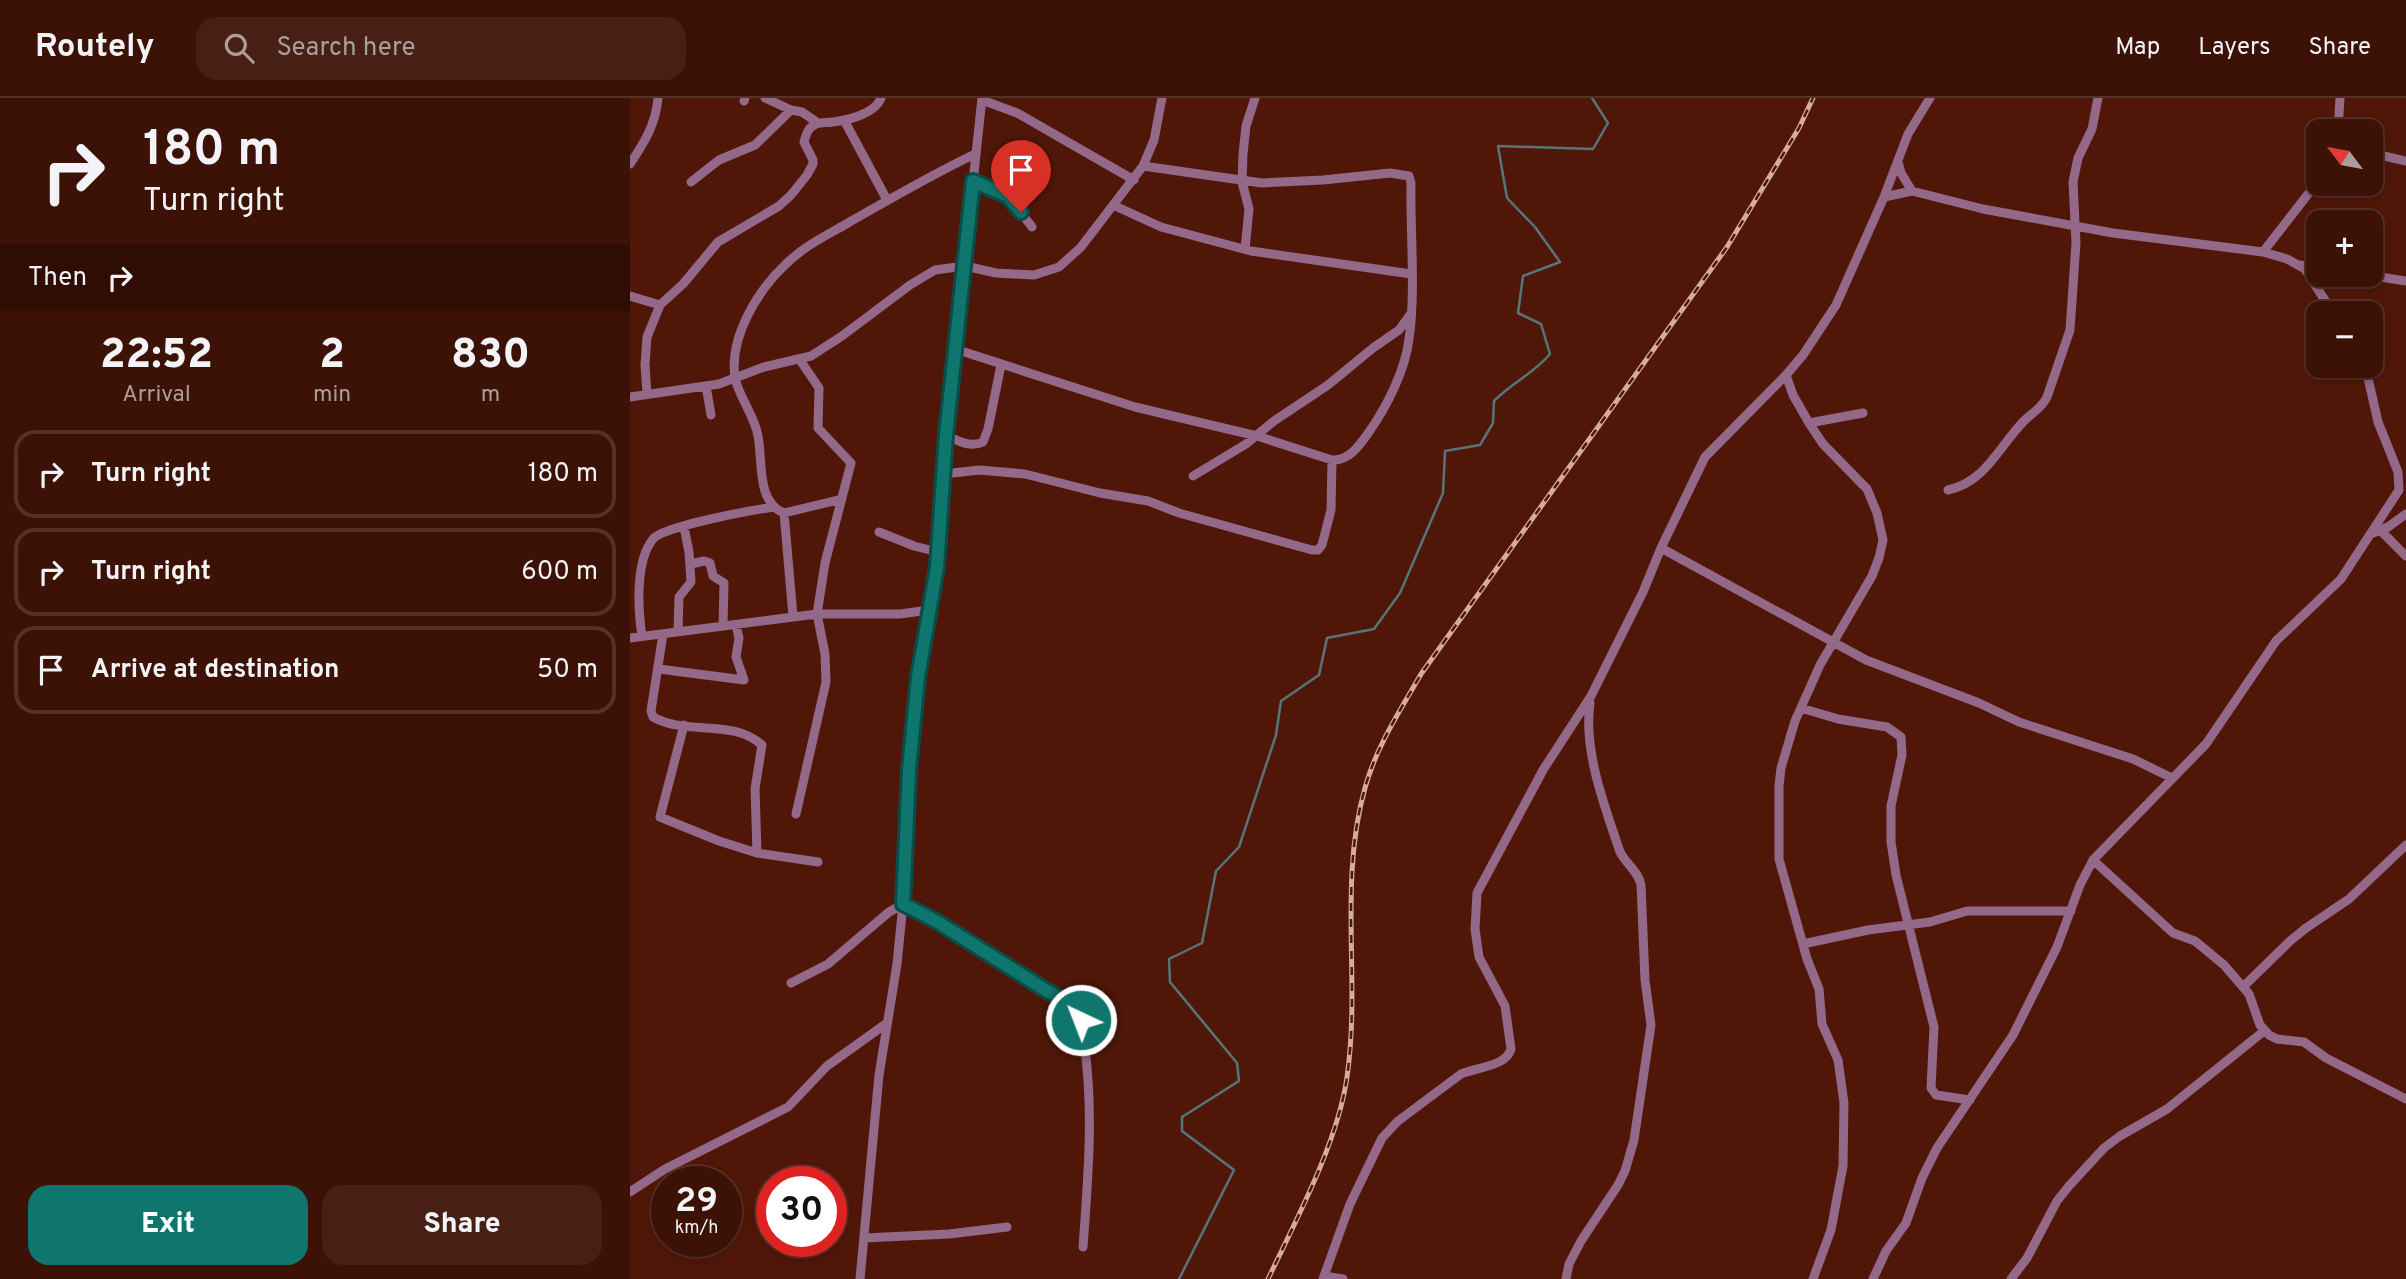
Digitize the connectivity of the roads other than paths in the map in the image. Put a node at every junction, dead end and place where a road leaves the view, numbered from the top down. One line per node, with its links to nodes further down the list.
1 (658, 98): 18 (street)
2 (765, 98): 10 (street)
3 (881, 98): 12 (street)
4 (1163, 98): 19 (street)
5 (1255, 98): 23 (street)
6 (1930, 98): 17 (street)
7 (2098, 98): 29 (street)
8 (2340, 98): 11 (street)
9 (982, 99): 14 (street); 20 (street)
10 (791, 110): 13 (street); 21 (street)
11 (2339, 119)
12 (844, 120): 13 (street); 27 (street)
13 (818, 123): 41 (street)
14 (975, 154): 22 (street); 27 (street)
15 (2384, 156): 16 (street)
16 (2406, 161)
17 (1898, 162): 24 (street); 26 (street)
18 (630, 164)
19 (1143, 166): 20 (street); 23 (street)
20 (1134, 180): 28 (street)
21 (691, 181)
22 (973, 181): 30 (street); 34 (street)
23 (1242, 181): 31 (street); 36 (street)
24 (1912, 191): 26 (street); 29 (street)
25 (2307, 196): 32 (street)
26 (1884, 197): 46 (street)
27 (887, 200): 48 (street)
28 (1113, 205): 31 (street); 34 (street)
29 (2076, 225): 32 (street); 61 (street)
30 (1032, 227)
31 (1245, 249): 36 (street)
32 (2263, 252): 33 (street)
33 (2298, 264): 35 (street); 40 (street)
34 (965, 266): 43 (street); 44 (street)
35 (2306, 266)
36 (1411, 274): 42 (street)
37 (2383, 277): 38 (street)
38 (2406, 281)
39 (630, 296): 41 (street)
40 (2326, 301)
41 (660, 304): 50 (street)
42 (1411, 312): 56 (street); 57 (street)
43 (955, 349): 45 (street); 55 (street)
44 (800, 360): 48 (street); 62 (street)
45 (1001, 365): 55 (street); 56 (street)
46 (1786, 376): 54 (street); 69 (street)
47 (2368, 378): 60 (street)
48 (735, 379): 49 (street); 63 (street)
49 (706, 386): 50 (street); 53 (street)
50 (647, 394): 51 (street)
51 (630, 397)
52 (1863, 413): 54 (street)
53 (711, 415)
54 (1809, 424): 82 (street)
55 (946, 435): 58 (street)
56 (1256, 436): 57 (street); 59 (street)
57 (1332, 460): 58 (street)
58 (944, 474): 70 (street)
59 (1193, 476)
60 (2402, 486): 67 (street)
61 (1948, 491)
62 (842, 499): 64 (street); 74 (street)
63 (774, 508): 64 (street); 66 (street)
64 (784, 513): 75 (street)
65 (2406, 514): 67 (street)
66 (684, 527): 72 (street); 80 (street)
67 (2376, 531): 71 (street); 87 (street)
68 (879, 532): 70 (street)
69 (1661, 548): 82 (street); 84 (street)
70 (938, 551): 73 (street)
71 (2406, 556)
72 (691, 564): 77 (street); 78 (street)
73 (929, 610): 74 (street); 93 (street)
74 (817, 614): 75 (street); 88 (street)
75 (793, 617): 76 (street)
76 (736, 625): 77 (street); 83 (street)
77 (723, 626): 78 (street)
78 (678, 632): 79 (street)
79 (663, 634): 80 (street); 83 (street)
80 (642, 636): 81 (street)
81 (630, 638)
82 (1834, 642): 85 (street); 87 (street)
83 (659, 669): 86 (street)
84 (1591, 696): 107 (street); 110 (street)
85 (1801, 708): 95 (street); 96 (street)
86 (684, 725): 90 (street); 90 (street)
87 (2172, 778): 91 (street)
88 (796, 814)
89 (2406, 845): 98 (street)
90 (757, 853): 92 (street)
91 (2093, 860): 94 (street); 98 (street)
92 (818, 862)
93 (903, 904): 97 (street); 99 (street); 106 (street)
94 (2071, 911): 95 (street); 102 (street)
95 (1910, 923): 96 (street); 102 (street)
96 (1803, 944): 111 (street)
97 (791, 983)
98 (2244, 986): 100 (street)
99 (887, 1023): 103 (street); 105 (street)
100 (2264, 1031): 101 (street); 113 (street)
101 (2406, 1099)
102 (1970, 1100): 112 (street)
103 (630, 1192)
104 (1007, 1227): 105 (street)
105 (864, 1238): 108 (street)
106 (1083, 1247)
107 (1324, 1277): 109 (street)
108 (860, 1279)
109 (1343, 1279)
110 (1566, 1279)
111 (1813, 1279)
112 (1873, 1279)
113 (2011, 1279)

